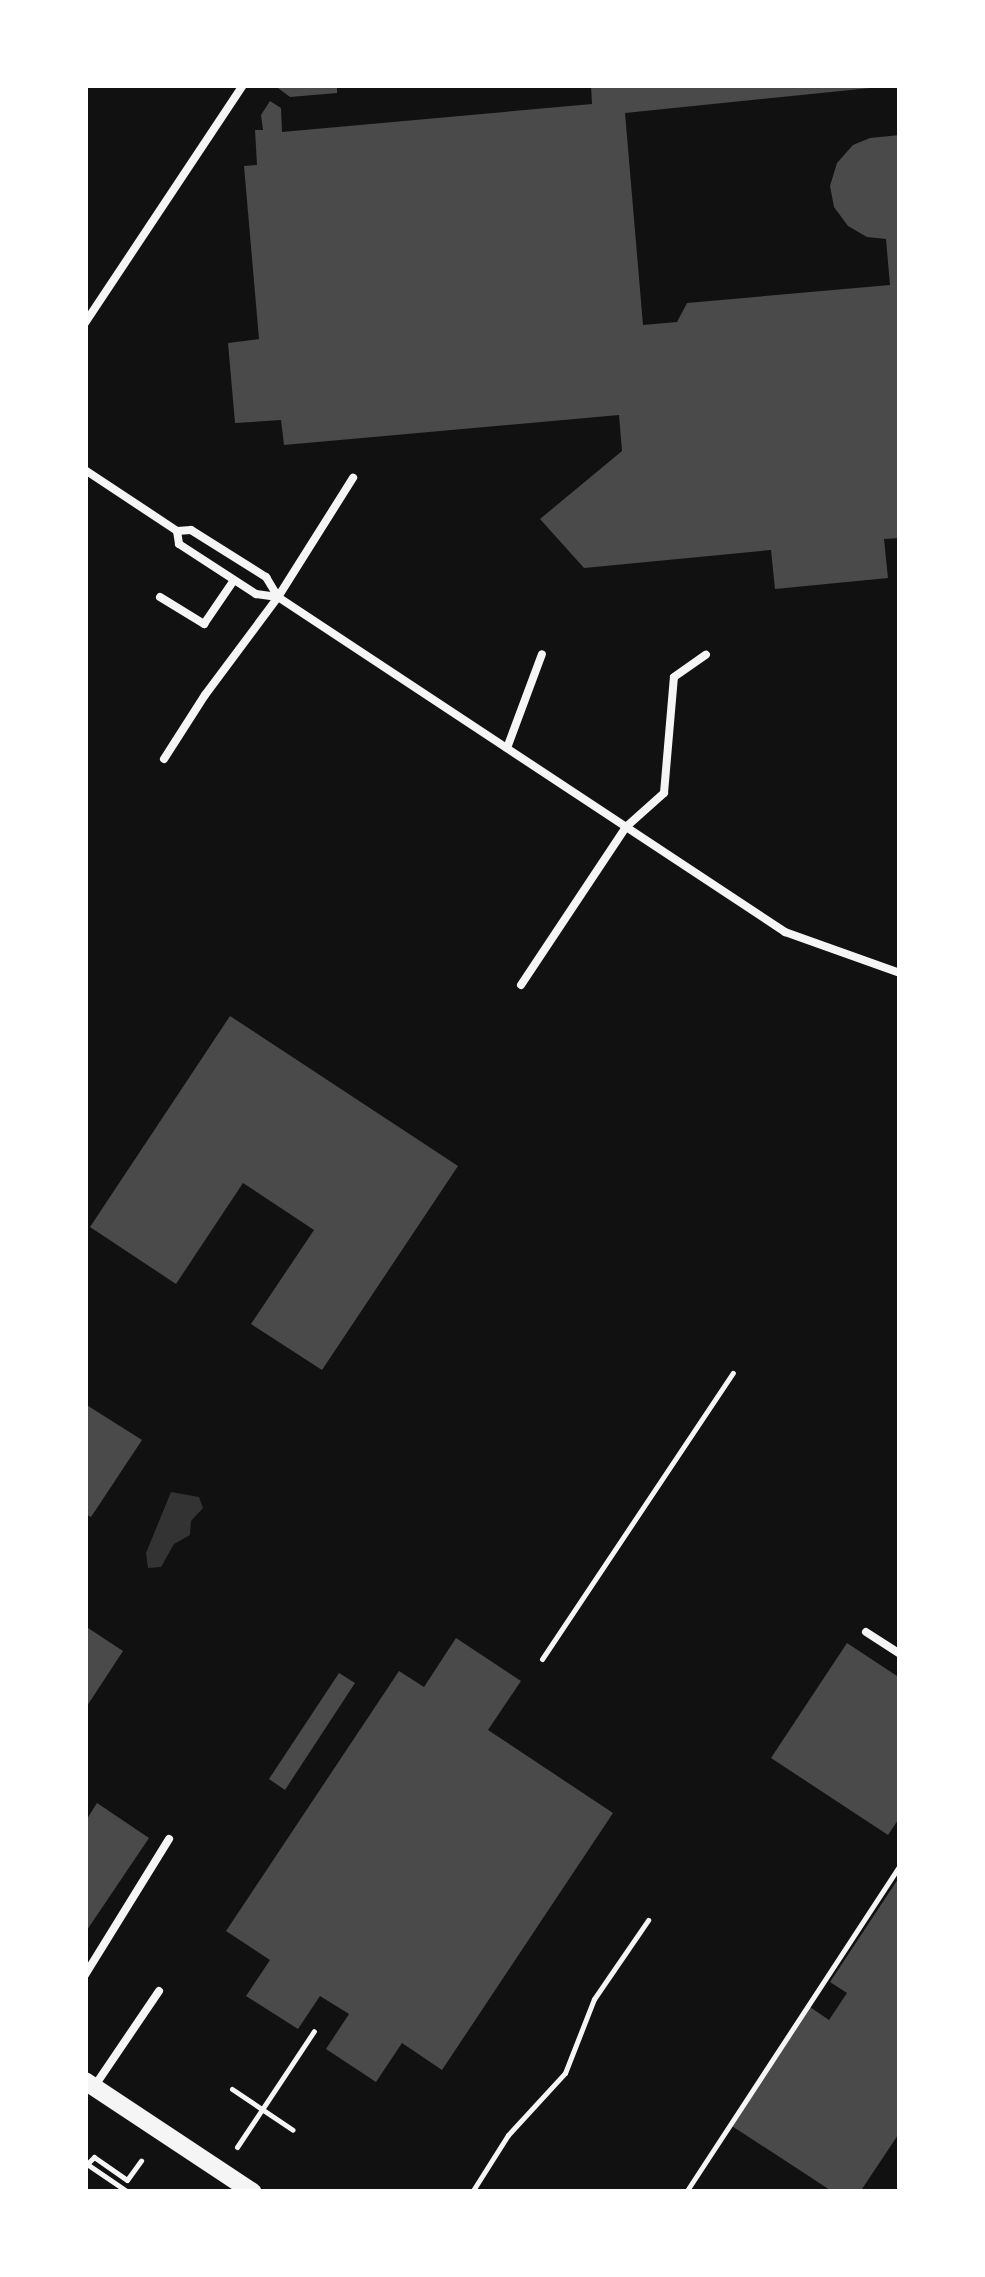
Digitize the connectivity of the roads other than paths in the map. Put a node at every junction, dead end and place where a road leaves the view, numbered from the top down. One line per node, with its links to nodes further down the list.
1 (243, 85): 2 (lane)
2 (85, 324)
3 (85, 470): 5 (lane)
4 (353, 478): 8 (lane)
5 (177, 531): 6 (lane); 8 (lane)
6 (234, 580): 7 (lane); 8 (lane)
7 (160, 597)
8 (278, 597): 11 (lane); 12 (lane)
9 (542, 654): 11 (lane)
10 (706, 655): 13 (lane)
11 (507, 748): 13 (lane)
12 (164, 759)
13 (626, 827): 14 (lane); 15 (lane)
14 (900, 973)
15 (520, 985)
16 (866, 1632): 17 (lane)
17 (900, 1654)
18 (169, 1839): 19 (lane)
19 (85, 1975)
20 (159, 1991): 21 (lane)
21 (90, 2084): 22 (street)
22 (253, 2192)

